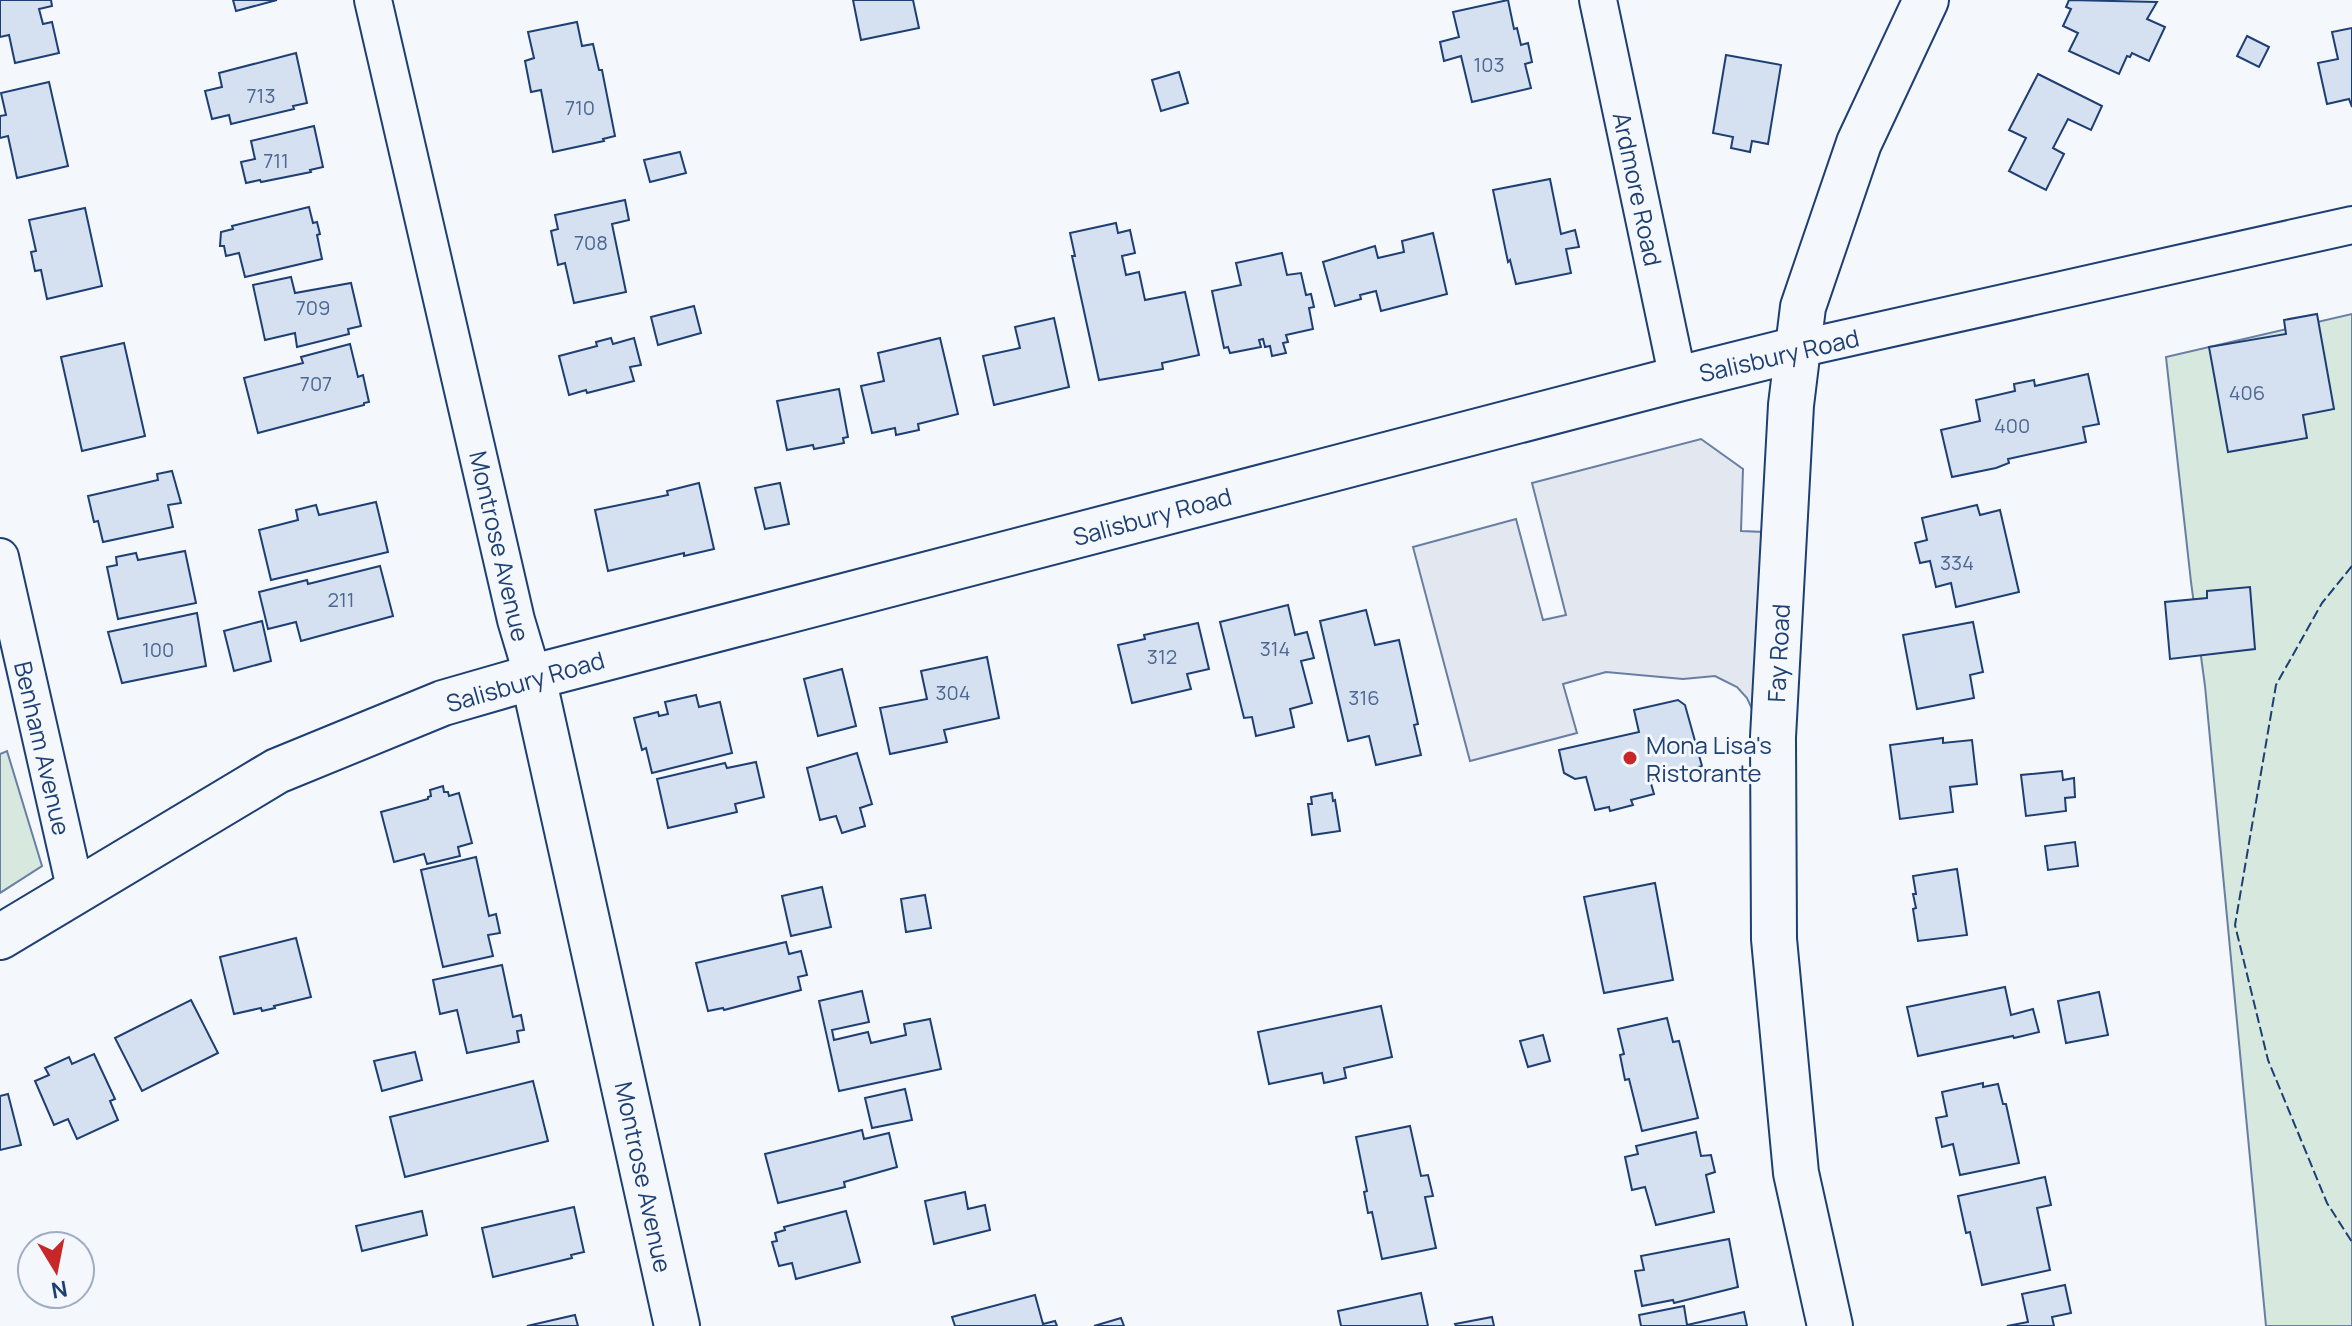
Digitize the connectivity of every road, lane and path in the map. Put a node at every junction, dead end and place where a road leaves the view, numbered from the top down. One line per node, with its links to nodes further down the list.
1 (373, 0): 8 (street, Montrose Avenue)
2 (1598, 0): 6 (street, Ardmore Road)
3 (1926, 0): 5 (street, Fay Road)
4 (2352, 225): 5 (street, Salisbury Road)
5 (1798, 349): 6 (street, Salisbury Road); 12 (street, Fay Road)
6 (1678, 379): 8 (street, Salisbury Road)
7 (0, 557): 9 (street, Benham Avenue)
8 (533, 677): 9 (street, Salisbury Road); 11 (street, Montrose Avenue)
9 (76, 892): 10 (street, Salisbury Road)
10 (0, 937)
11 (677, 1326)
12 (1830, 1326)

